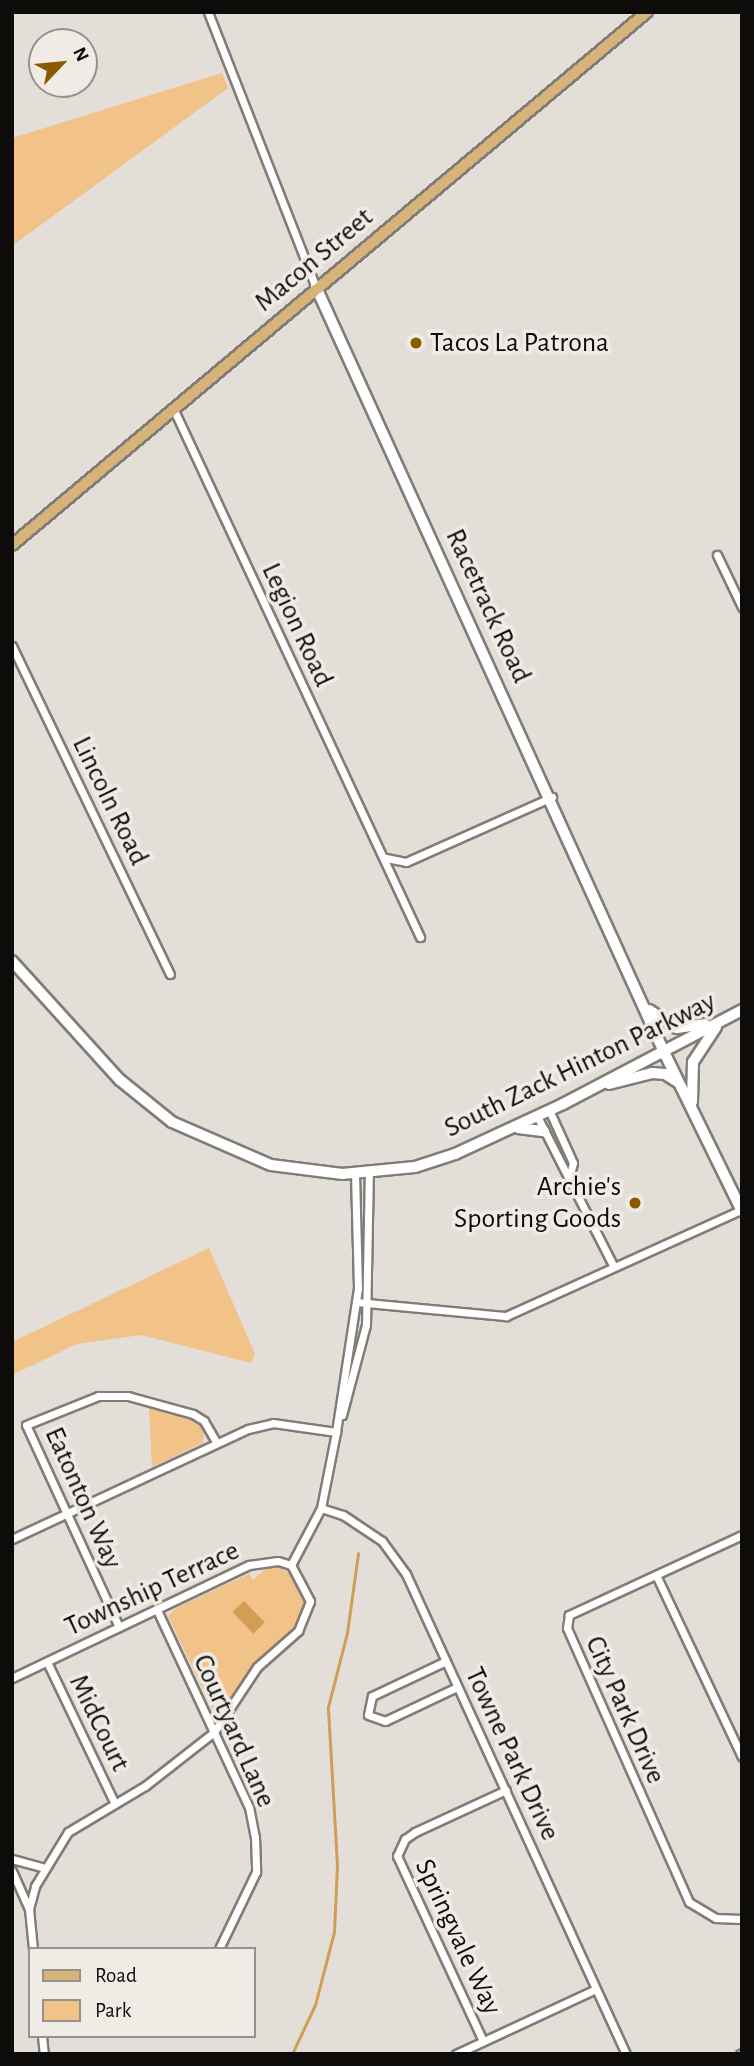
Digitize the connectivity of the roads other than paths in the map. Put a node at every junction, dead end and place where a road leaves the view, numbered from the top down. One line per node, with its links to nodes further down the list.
1 (208, 12): 3 (street, Racetrack Road)
2 (647, 12): 3 (main road, Macon Street)
3 (317, 287): 4 (main road, Macon Street); 9 (main road, Racetrack Road)
4 (173, 408): 5 (main road, Macon Street); 10 (street, Legion Road)
5 (12, 545)
6 (717, 555): 7 (street)
7 (742, 607)
8 (12, 646): 13 (street, Lincoln Road)
9 (552, 797): 10 (street); 14 (main road, Racetrack Road)
10 (386, 858): 11 (street, Legion Road)
11 (420, 937)
12 (12, 961): 26 (main road, South Zack Hinton Parkway)
13 (170, 974)
14 (645, 1005): 16 (main road); 17 (main road, Racetrack Road)
15 (742, 1010): 16 (main road, South Zack Hinton Parkway)
16 (723, 1020): 17 (main road, South Zack Hinton Parkway); 20 (main road)
17 (663, 1050): 18 (main road, Racetrack Road); 19 (main road, South Zack Hinton Parkway)
18 (680, 1084): 19 (main road); 20 (main road, Racetrack Road)
19 (592, 1089): 21 (main road, South Zack Hinton Parkway)
20 (692, 1109): 28 (main road, Racetrack Road)
21 (549, 1110): 22 (main road, South Zack Hinton Parkway); 27 (street)
22 (537, 1116): 23 (main road, South Zack Hinton Parkway); 24 (street)
23 (507, 1130): 24 (main road); 25 (main road, South Zack Hinton Parkway)
24 (544, 1131): 27 (street)
25 (369, 1172): 26 (main road, South Zack Hinton Parkway); 31 (street)
26 (355, 1174): 30 (street)
27 (570, 1174): 29 (street)
28 (742, 1211): 29 (street)
29 (614, 1267): 31 (street)
30 (356, 1302): 31 (street); 32 (street)
31 (368, 1303): 32 (street)
32 (336, 1432): 33 (street); 34 (street)
33 (216, 1442): 35 (street); 35 (street, Eatonton Way)
34 (321, 1508): 38 (street); 43 (street, Towne Park Drive)
35 (66, 1514): 37 (street); 41 (street, Eatonton Way)
36 (742, 1535): 39 (street, City Park Drive)
37 (12, 1539)
38 (290, 1565): 40 (street, Township Terrace); 46 (street)
39 (656, 1575): 47 (street); 54 (street, City Park Drive)
40 (157, 1610): 41 (street, Township Terrace); 46 (street, Courtyard Lane)
41 (119, 1627): 42 (street, Township Terrace)
42 (47, 1661): 44 (street, Township Terrace); 49 (street, MidCourt)
43 (446, 1661): 45 (street, Towne Park Drive); 45 (street)
44 (12, 1678)
45 (457, 1687): 48 (street, Towne Park Drive)
46 (214, 1732): 49 (street); 56 (street, Courtyard Lane)
47 (742, 1757)
48 (506, 1790): 57 (street, Towne Park Drive); 58 (street, Springvale Way)
49 (114, 1802): 51 (street)
50 (12, 1859): 51 (street)
51 (43, 1867): 53 (street)
52 (12, 1871): 53 (street)
53 (29, 1909): 55 (street)
54 (742, 1919)
55 (33, 1947)
56 (220, 1947)
57 (596, 1989): 58 (street); 60 (street, Towne Park Drive)
58 (483, 2041): 59 (street)
59 (456, 2054)
60 (626, 2054)

